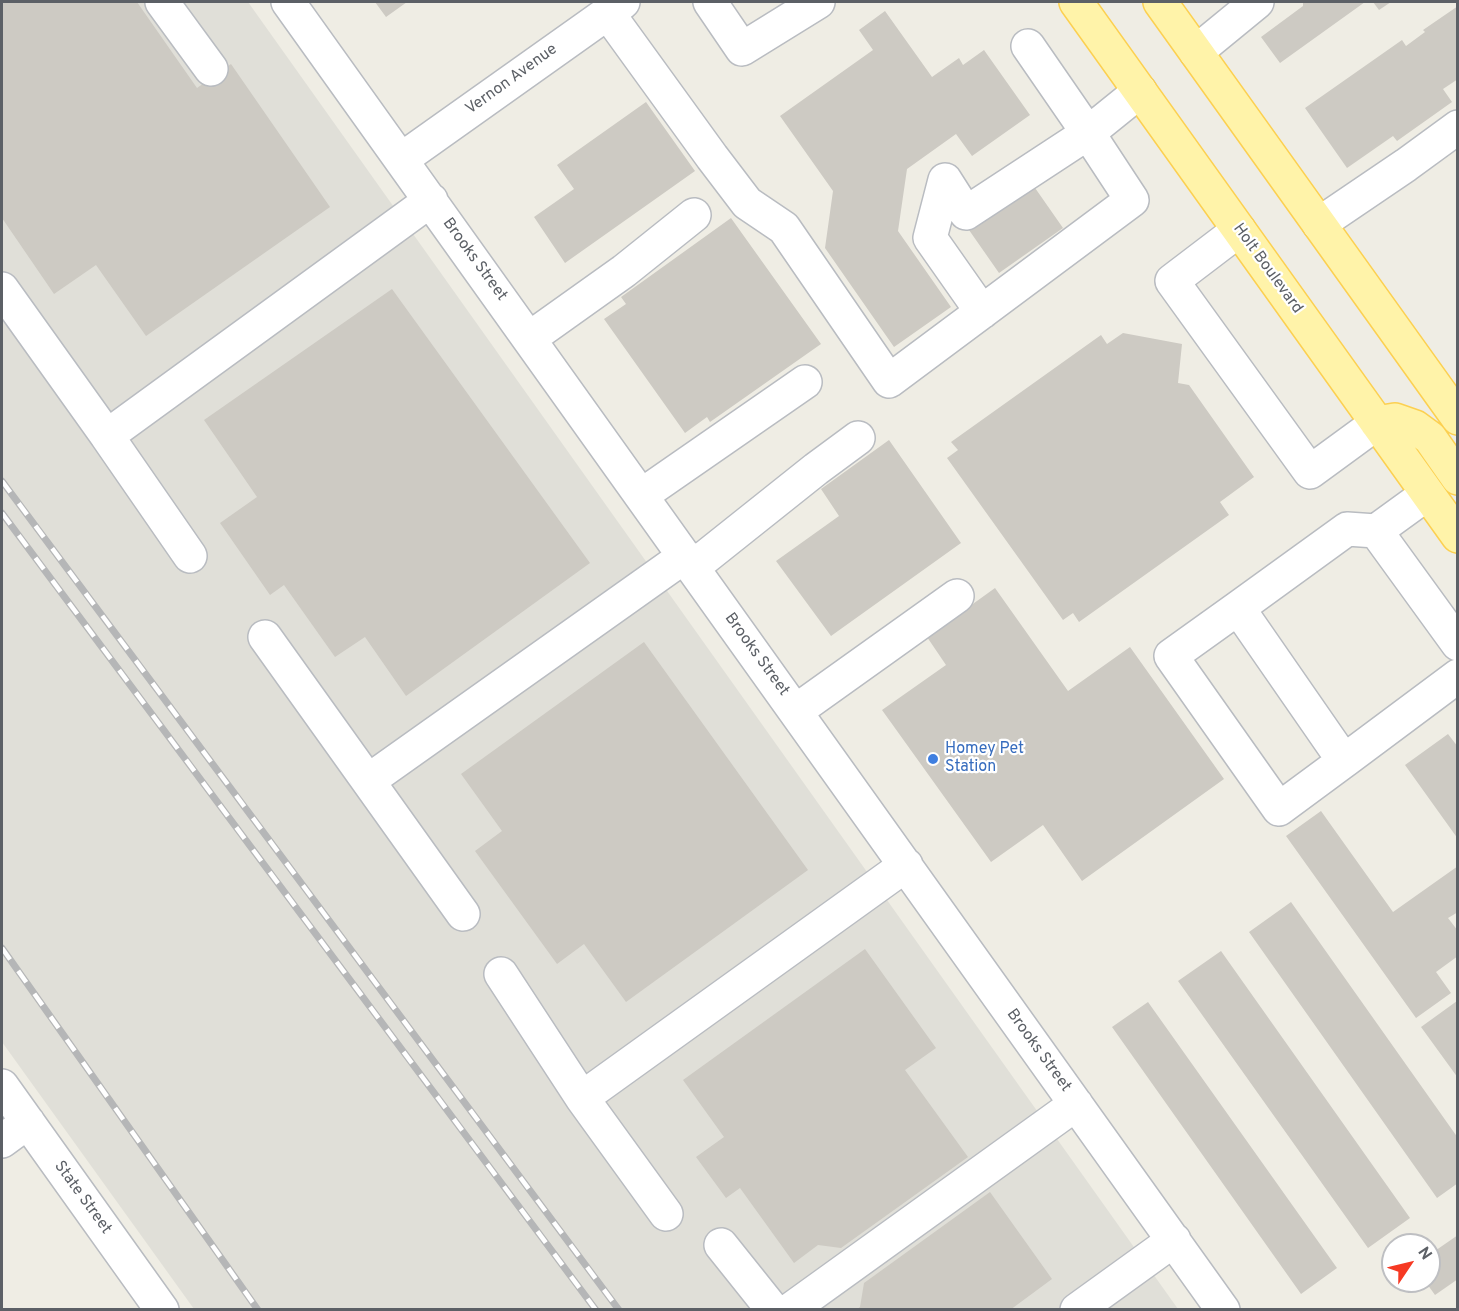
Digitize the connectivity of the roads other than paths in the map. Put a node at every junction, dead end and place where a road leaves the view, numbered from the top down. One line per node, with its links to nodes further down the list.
1 (162, 2): 11 (street)
2 (288, 2): 15 (street, Brooks Street)
3 (710, 2): 4 (street)
4 (818, 2)
5 (1076, 2): 12 (main road, Holt Boulevard)
6 (1160, 2): 10 (main road)
7 (1257, 2): 10 (street)
8 (615, 7): 15 (street, Vernon Avenue); 21 (street)
9 (1028, 46): 14 (street)
10 (1196, 52): 18 (main road)
11 (211, 69)
12 (1140, 91): 14 (street); 19 (main road, Holt Boulevard)
13 (1458, 127): 18 (street)
14 (1088, 133): 21 (street); 21 (street)
15 (402, 159): 16 (street, Brooks Street)
16 (431, 200): 22 (street, Brooks Street); 26 (street)
17 (694, 214): 22 (street)
18 (1319, 224): 24 (main road)
19 (1239, 230): 25 (main road, Holt Boulevard); 25 (street)
20 (2, 289): 26 (street)
21 (982, 312)
22 (530, 338): 30 (street, Brooks Street)
23 (805, 382): 30 (street)
24 (1458, 418)
25 (1377, 423): 28 (main road); 29 (main road, Holt Boulevard)
26 (107, 436): 33 (street)
27 (858, 438): 34 (street)
28 (1458, 478)
29 (1427, 494): 31 (street); 32 (main road, Holt Boulevard)
30 (642, 495): 34 (street, Brooks Street)
31 (1376, 531): 36 (street); 38 (street)
32 (1458, 536)
33 (190, 556)
34 (689, 561): 40 (street, Brooks Street); 42 (street)
35 (957, 596): 40 (street)
36 (1238, 608): 41 (street); 41 (street)
37 (265, 637): 42 (street)
38 (1458, 644)
39 (1458, 676): 41 (street)
40 (796, 711): 43 (street, Brooks Street)
41 (1344, 761)
42 (368, 781): 44 (street)
43 (906, 865): 47 (street); 48 (street, Brooks Street)
44 (464, 914)
45 (501, 974): 47 (street)
46 (2, 1086): 49 (street, State Street)
47 (582, 1098): 51 (street)
48 (1076, 1104): 52 (street, Brooks Street); 56 (street)
49 (28, 1122): 50 (street); 54 (street, State Street)
50 (2, 1141)
51 (666, 1214)
52 (1174, 1240): 57 (street); 58 (street, Brooks Street)
53 (721, 1245): 55 (street)
54 (162, 1310)
55 (773, 1310)
56 (790, 1310)
57 (1077, 1310)
58 (1223, 1310)

